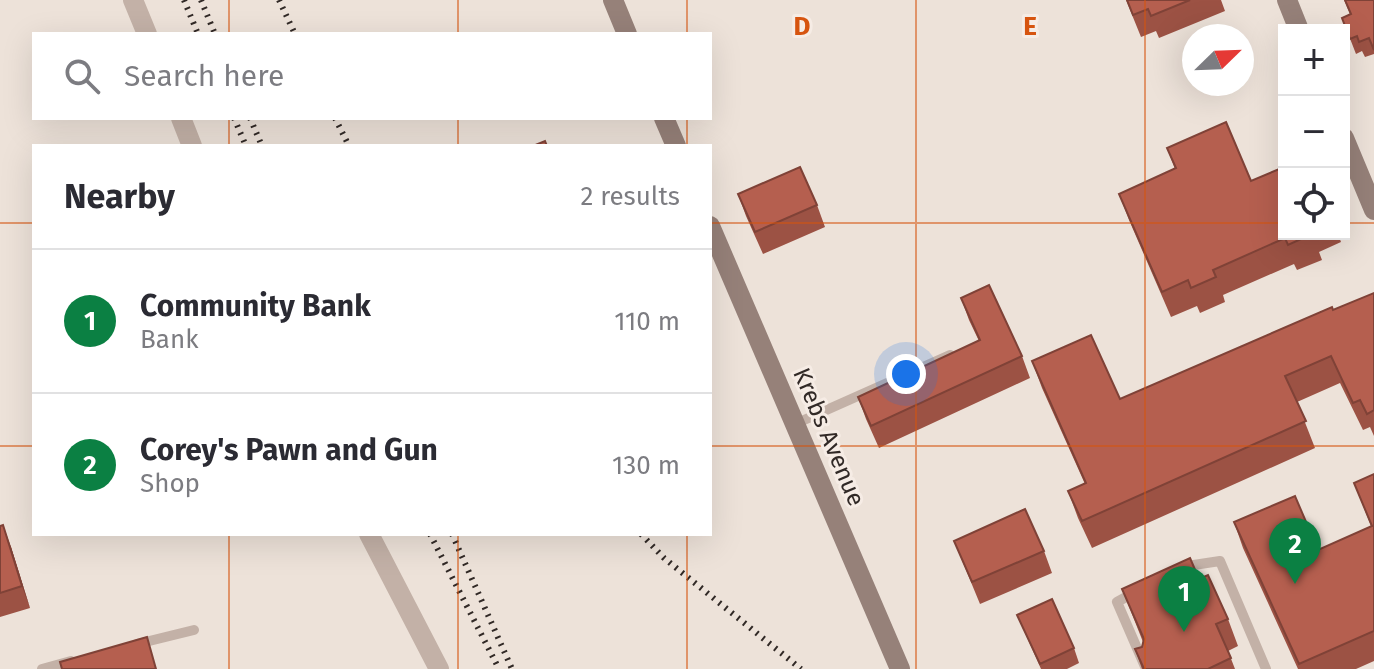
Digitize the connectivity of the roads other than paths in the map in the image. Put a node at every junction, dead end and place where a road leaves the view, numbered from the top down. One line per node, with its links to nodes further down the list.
1 (133, 0): 5 (street)
2 (613, 0): 6 (street)
3 (1287, 0): 4 (street)
4 (1297, 24)
5 (146, 32)
6 (626, 32)
7 (182, 120): 9 (street)
8 (665, 120): 10 (street)
9 (191, 144)
10 (675, 144)
11 (1350, 152): 12 (street)
12 (1374, 210)
13 (712, 231): 15 (street, Krebs Avenue)
14 (962, 349): 15 (lane)
15 (795, 424): 24 (street, Krebs Avenue)
16 (370, 536): 23 (street)
17 (1173, 573): 26 (lane)
18 (1145, 587): 25 (lane)
19 (194, 630): 20 (lane)
20 (118, 649)
21 (88, 657): 22 (lane)
22 (42, 669)
23 (439, 669)
24 (900, 669)
25 (1146, 669)
26 (1266, 669)

